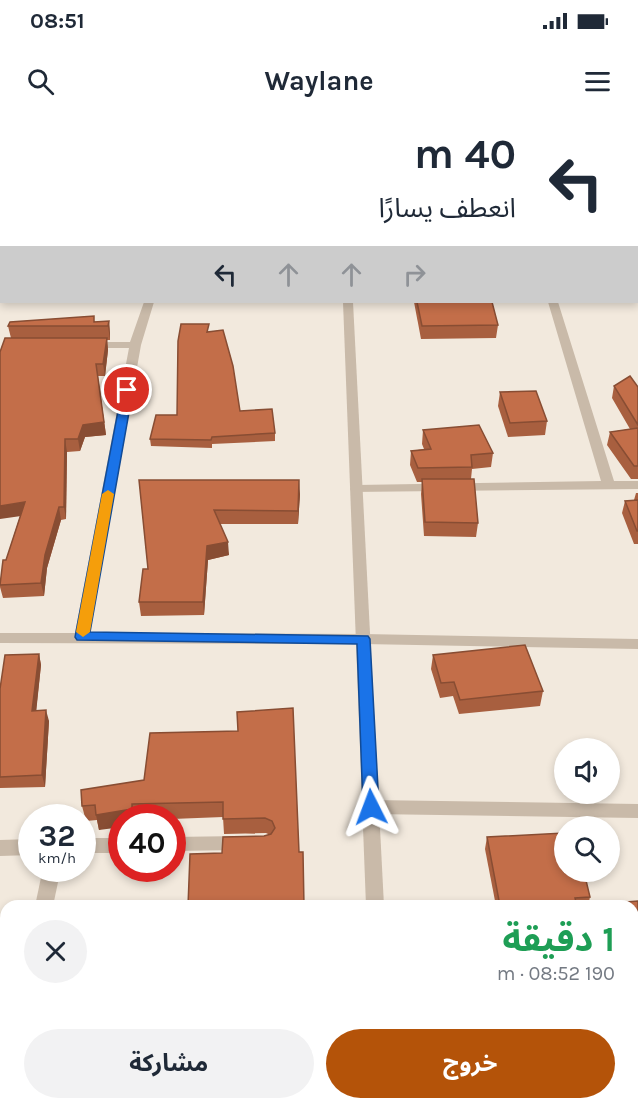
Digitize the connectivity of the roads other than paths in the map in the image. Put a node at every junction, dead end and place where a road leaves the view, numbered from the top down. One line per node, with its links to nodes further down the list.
1 (149, 303): 5 (street)
2 (348, 303): 8 (street)
3 (553, 303): 7 (street)
4 (79, 345): 5 (street)
5 (135, 345): 9 (street)
6 (638, 485): 7 (street)
7 (609, 486): 8 (street)
8 (357, 489): 11 (street)
9 (82, 637): 10 (street); 11 (street)
10 (0, 638)
11 (363, 639): 12 (street); 13 (street)
12 (638, 644)
13 (371, 807): 14 (street); 21 (street)
14 (638, 812)
15 (254, 843): 16 (street)
16 (186, 844)
17 (18, 847): 18 (street)
18 (0, 848)
19 (49, 882): 20 (street)
20 (45, 900)
21 (375, 900)

